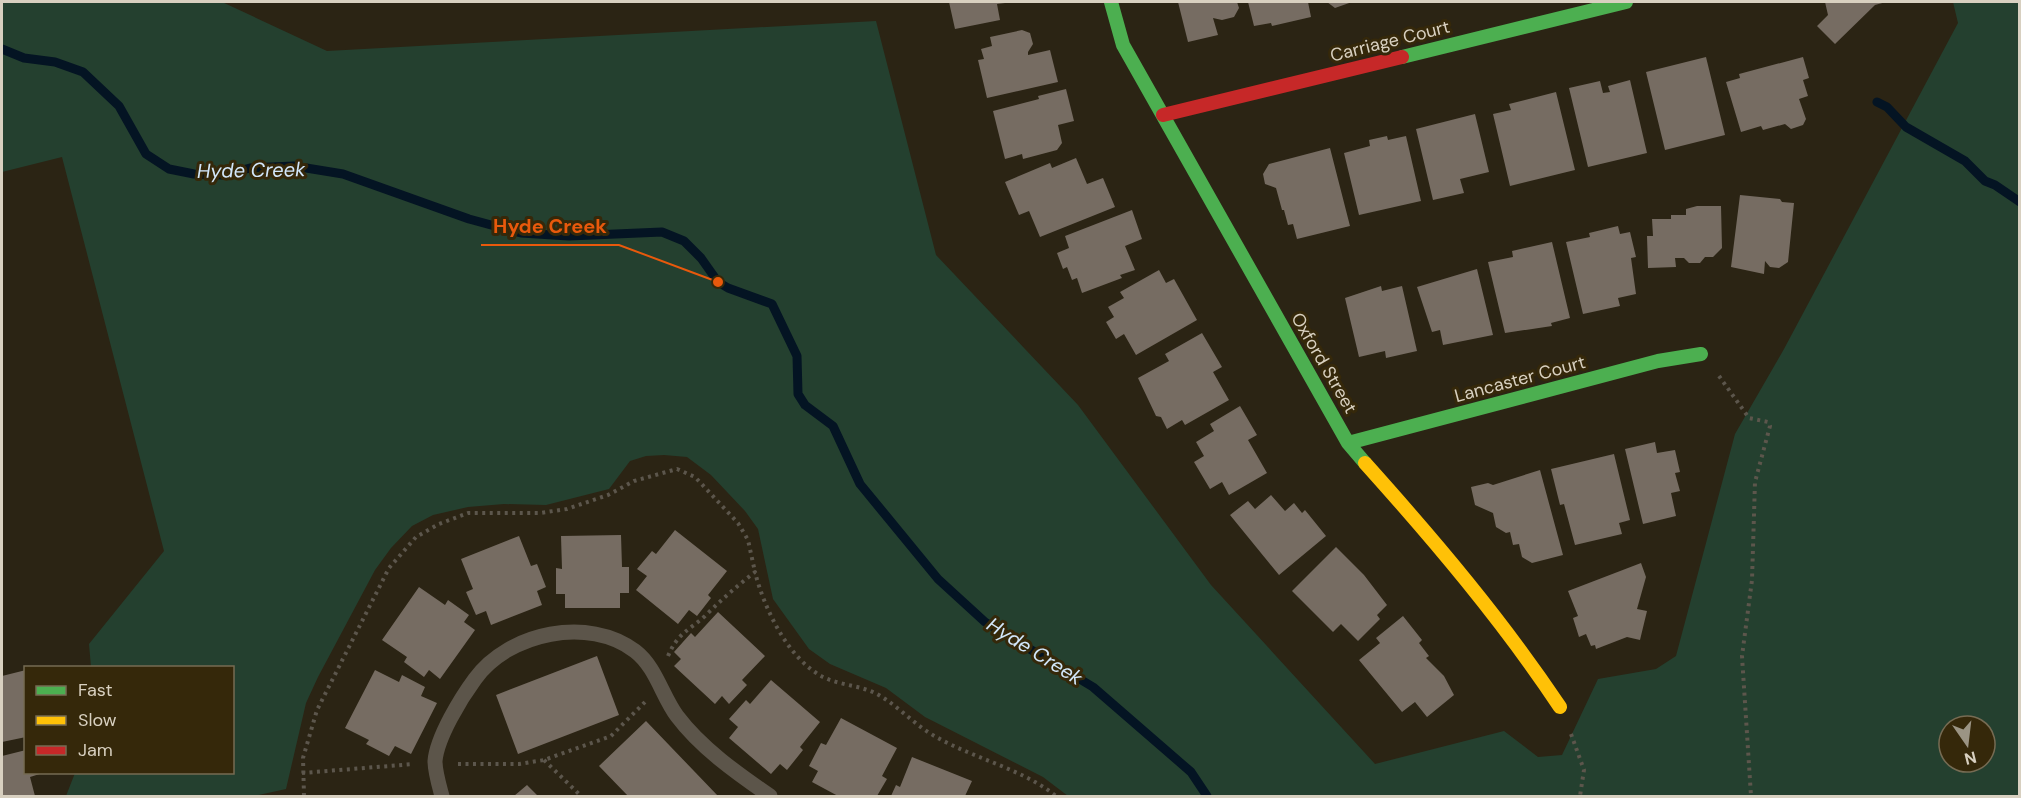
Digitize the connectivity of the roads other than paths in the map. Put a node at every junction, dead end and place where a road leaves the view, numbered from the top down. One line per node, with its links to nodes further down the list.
1 (1111, 2): 3 (street, Oxford Street)
2 (1626, 2): 3 (street, Carriage Court)
3 (1162, 115): 5 (street, Oxford Street)
4 (1701, 354): 5 (street, Lancaster Court)
5 (1348, 443): 6 (street, Oxford Street)
6 (1560, 707)
7 (442, 796): 8 (lane)
8 (771, 796)

